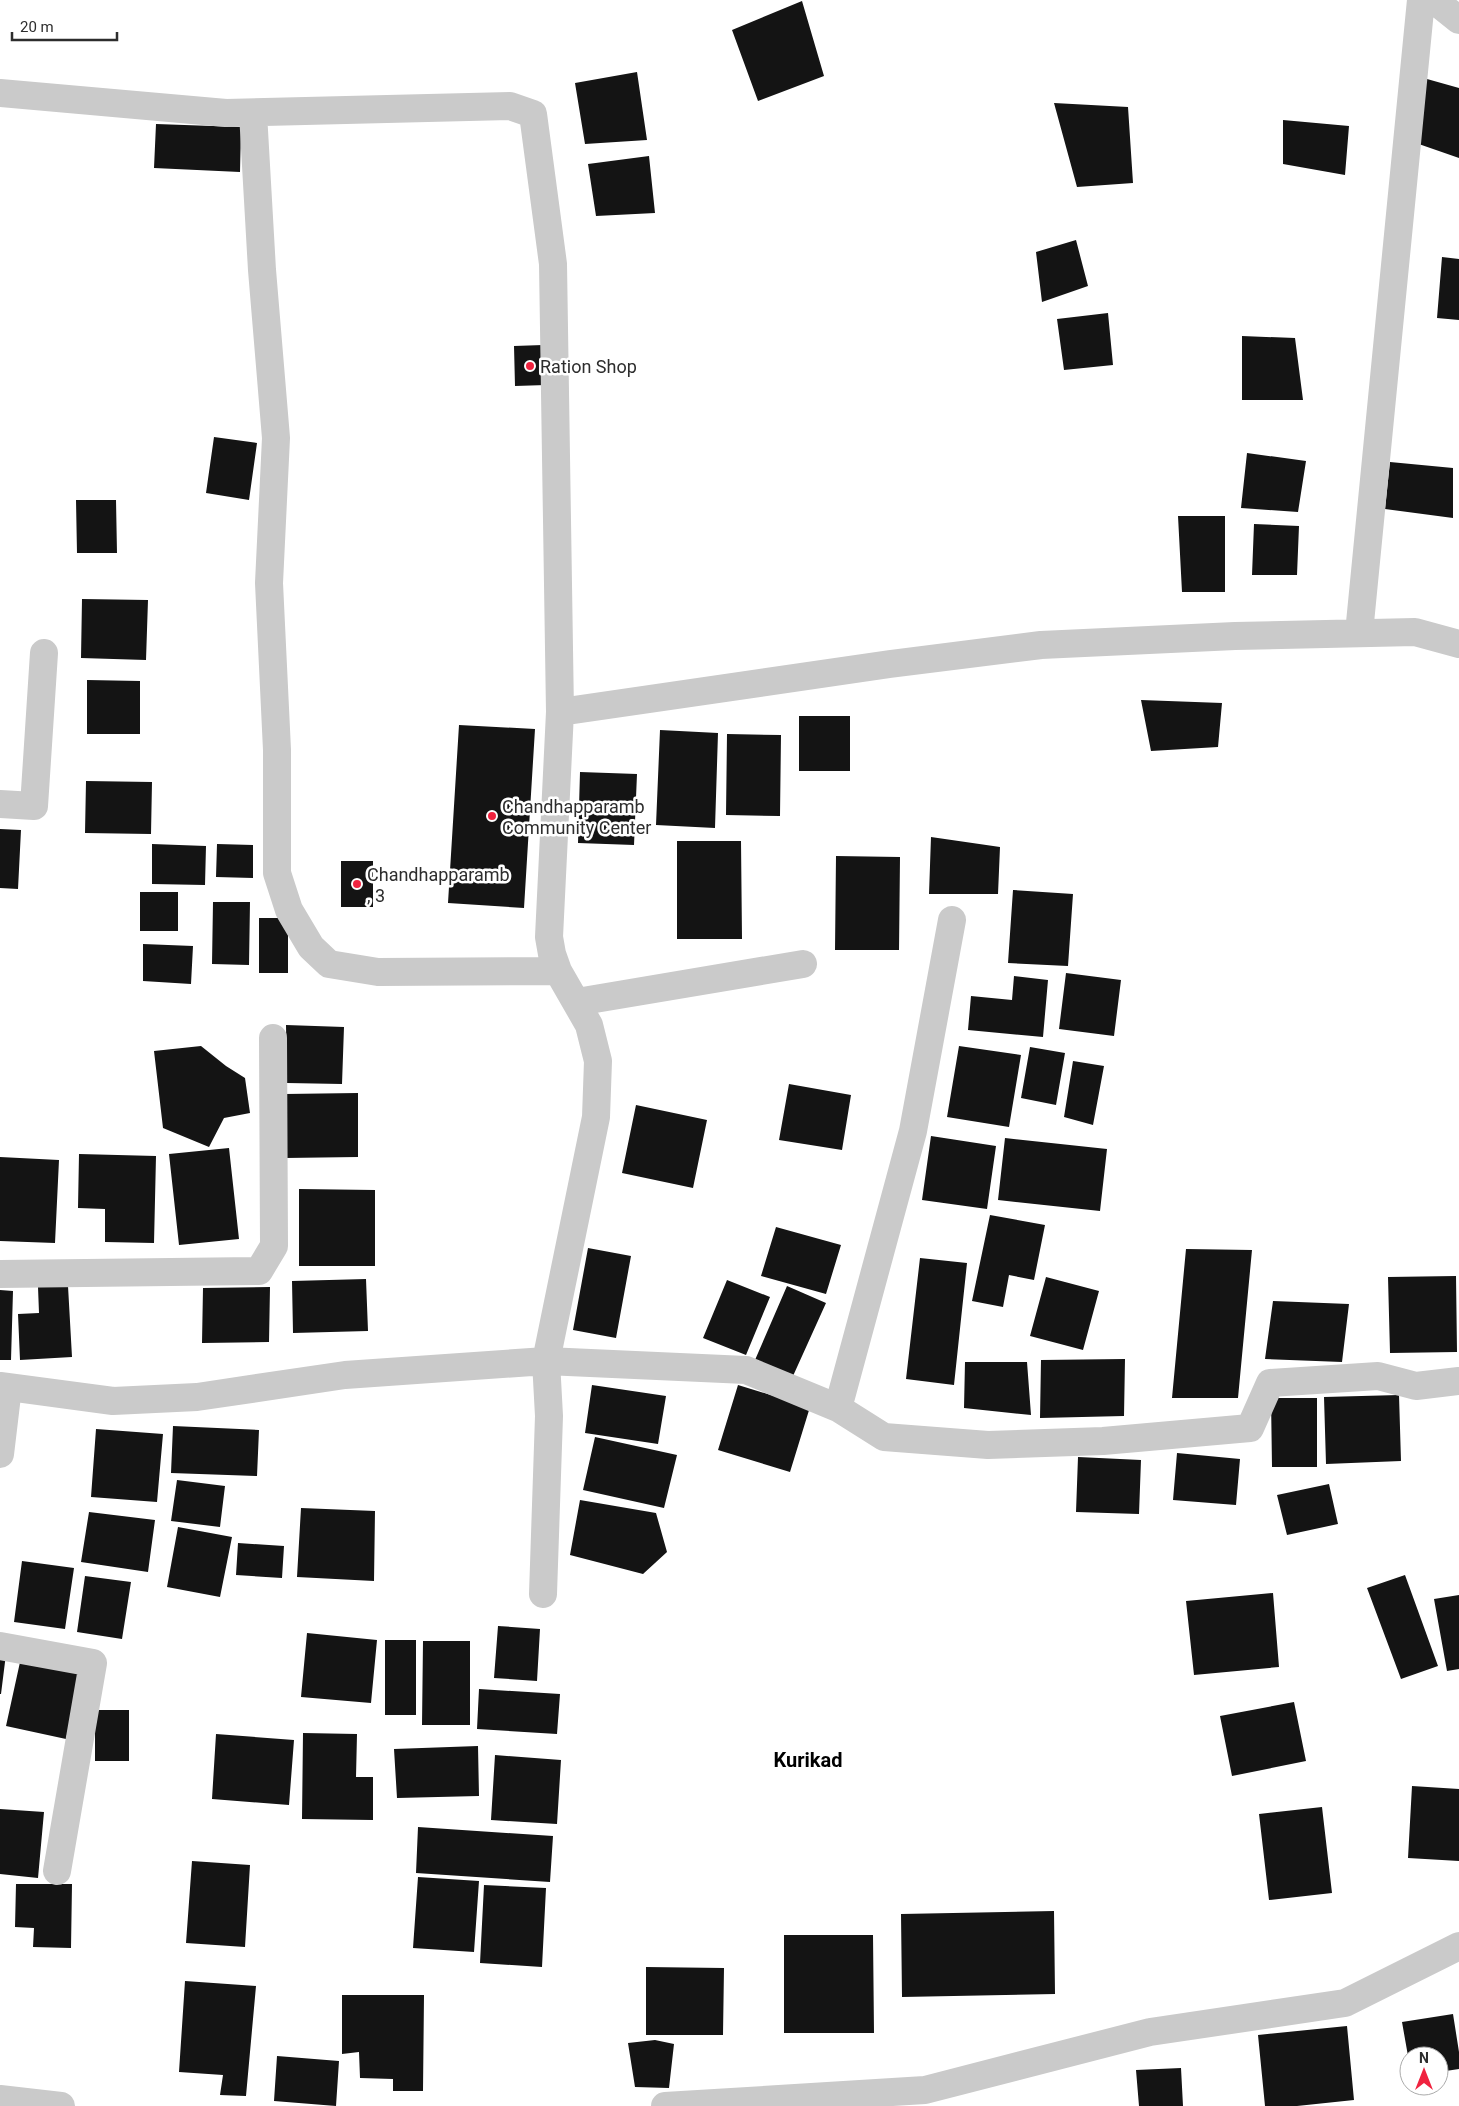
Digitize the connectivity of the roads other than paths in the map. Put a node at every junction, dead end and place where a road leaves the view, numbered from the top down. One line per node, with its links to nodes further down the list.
1 (1421, 0): 6 (street)
2 (1434, 0): 3 (street)
3 (1459, 20)
4 (0, 93): 5 (street)
5 (253, 113): 9 (street); 13 (street)
6 (1359, 633): 7 (street); 9 (street)
7 (1459, 644)
8 (44, 653): 10 (street)
9 (560, 712): 13 (street)
10 (0, 804)
11 (952, 920): 20 (street)
12 (803, 964): 14 (street)
13 (558, 971): 14 (street)
14 (577, 1002): 17 (street)
15 (273, 1038): 16 (street)
16 (0, 1274)
17 (546, 1361): 19 (street); 20 (street); 22 (street)
18 (1459, 1381): 20 (street)
19 (4, 1386): 21 (street)
20 (838, 1408)
21 (0, 1454)
22 (543, 1594)
23 (0, 1646): 24 (street)
24 (57, 1872)
25 (1459, 1946): 27 (street)
26 (0, 2099): 28 (street)
27 (810, 2101): 29 (street)
28 (61, 2106)
29 (665, 2106)

